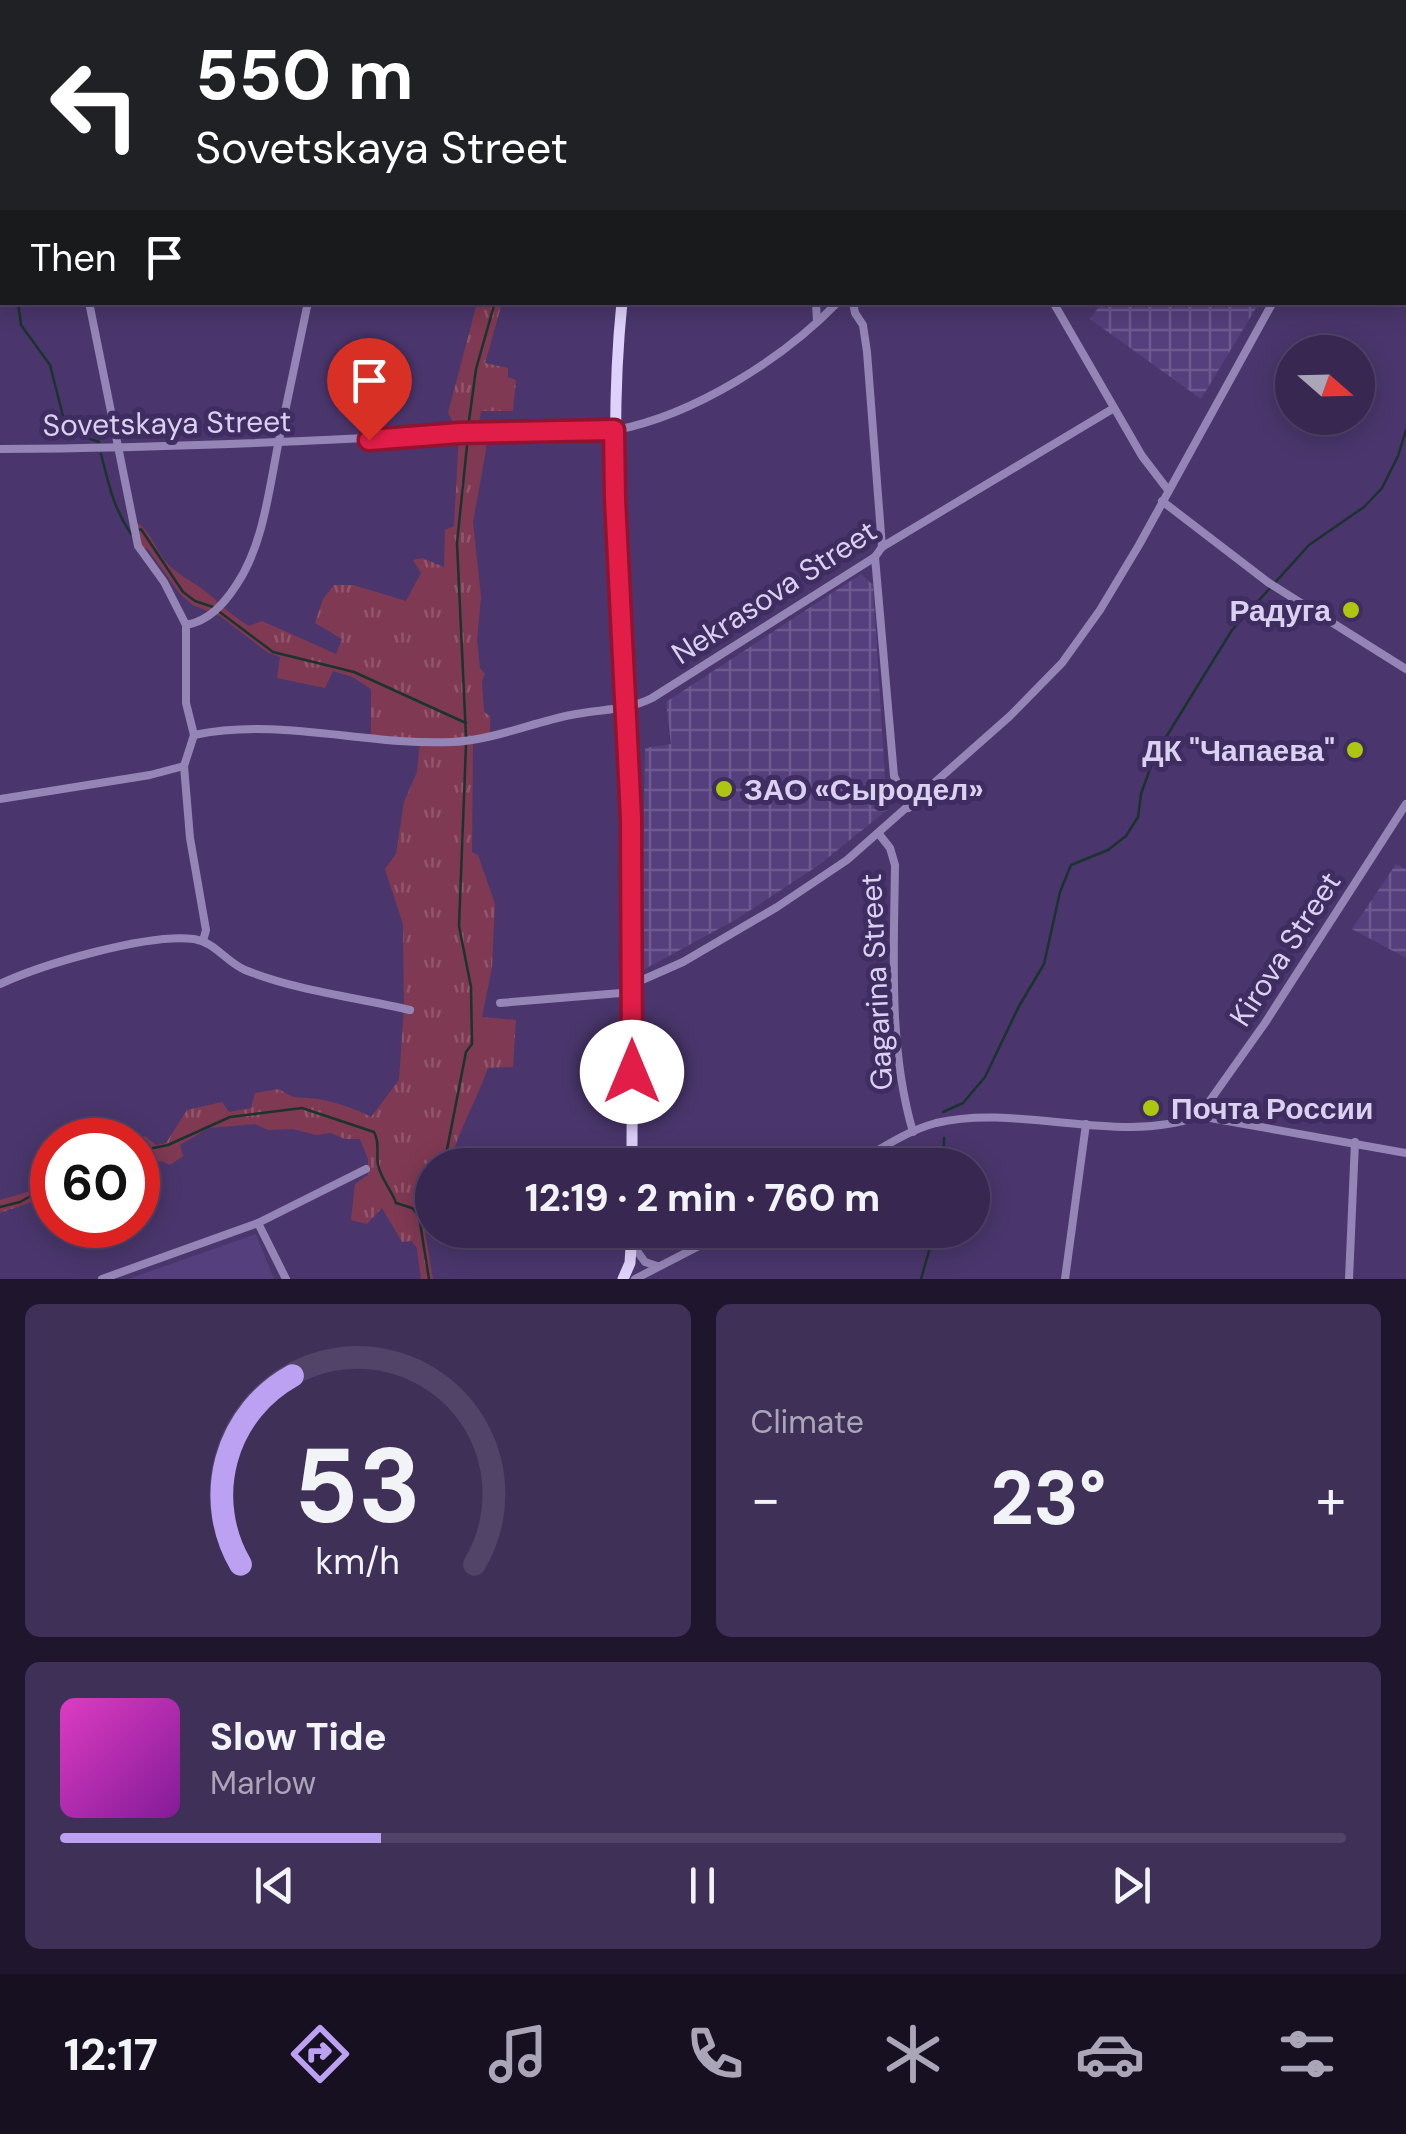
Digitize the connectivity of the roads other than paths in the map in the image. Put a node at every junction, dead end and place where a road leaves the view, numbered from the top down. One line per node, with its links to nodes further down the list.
1 (90, 305): 14 (street)
2 (307, 305): 12 (street)
3 (622, 305): 11 (main road)
4 (816, 305): 9 (street)
5 (835, 305): 9 (street, Sovetskaya Street)
6 (854, 305): 17 (street)
7 (1055, 305): 10 (street)
8 (1271, 305): 15 (street)
9 (818, 322): 11 (street, Sovetskaya Street)
10 (1114, 408): 15 (street); 17 (street, Nekrasova Street)
11 (614, 430): 12 (street, Sovetskaya Street); 23 (main road)
12 (278, 444): 14 (street, Sovetskaya Street); 21 (street)
13 (0, 448): 14 (street, Sovetskaya Street)
14 (118, 448): 21 (street)
15 (1168, 490): 16 (street)
16 (1162, 501): 22 (street); 28 (street)
17 (882, 547): 18 (street, Nekrasova Street)
18 (875, 557): 19 (street, Nekrasova Street); 20 (street)
19 (856, 568): 20 (street); 23 (street, Nekrasova Street)
20 (877, 578): 28 (street)
21 (186, 625): 24 (street)
22 (1406, 669)
23 (627, 708): 24 (street, Nekrasova Street); 32 (main road)
24 (194, 734): 25 (street)
25 (184, 766): 26 (street); 30 (street)
26 (0, 799)
27 (1406, 804): 35 (street, Kirova Street)
28 (909, 808): 29 (street)
29 (879, 834): 32 (street); 37 (street, Gagarina Street)
30 (204, 941): 31 (street); 34 (street)
31 (0, 984)
32 (633, 988): 33 (street); 39 (main road)
33 (500, 1003)
34 (410, 1010)
35 (1199, 1116): 36 (street); 38 (street)
36 (1086, 1124): 37 (street); 52 (street)
37 (912, 1132): 40 (street)
38 (1355, 1142): 41 (street); 53 (street)
39 (632, 1148)
40 (883, 1148)
41 (1406, 1153)
42 (366, 1169): 43 (street)
43 (258, 1222): 48 (street); 49 (street)
44 (632, 1248): 50 (main road)
45 (635, 1248): 47 (street)
46 (695, 1248): 47 (street)
47 (660, 1266): 51 (street)
48 (102, 1279)
49 (286, 1279)
50 (623, 1279)
51 (635, 1279)
52 (1064, 1279)
53 (1349, 1279)

